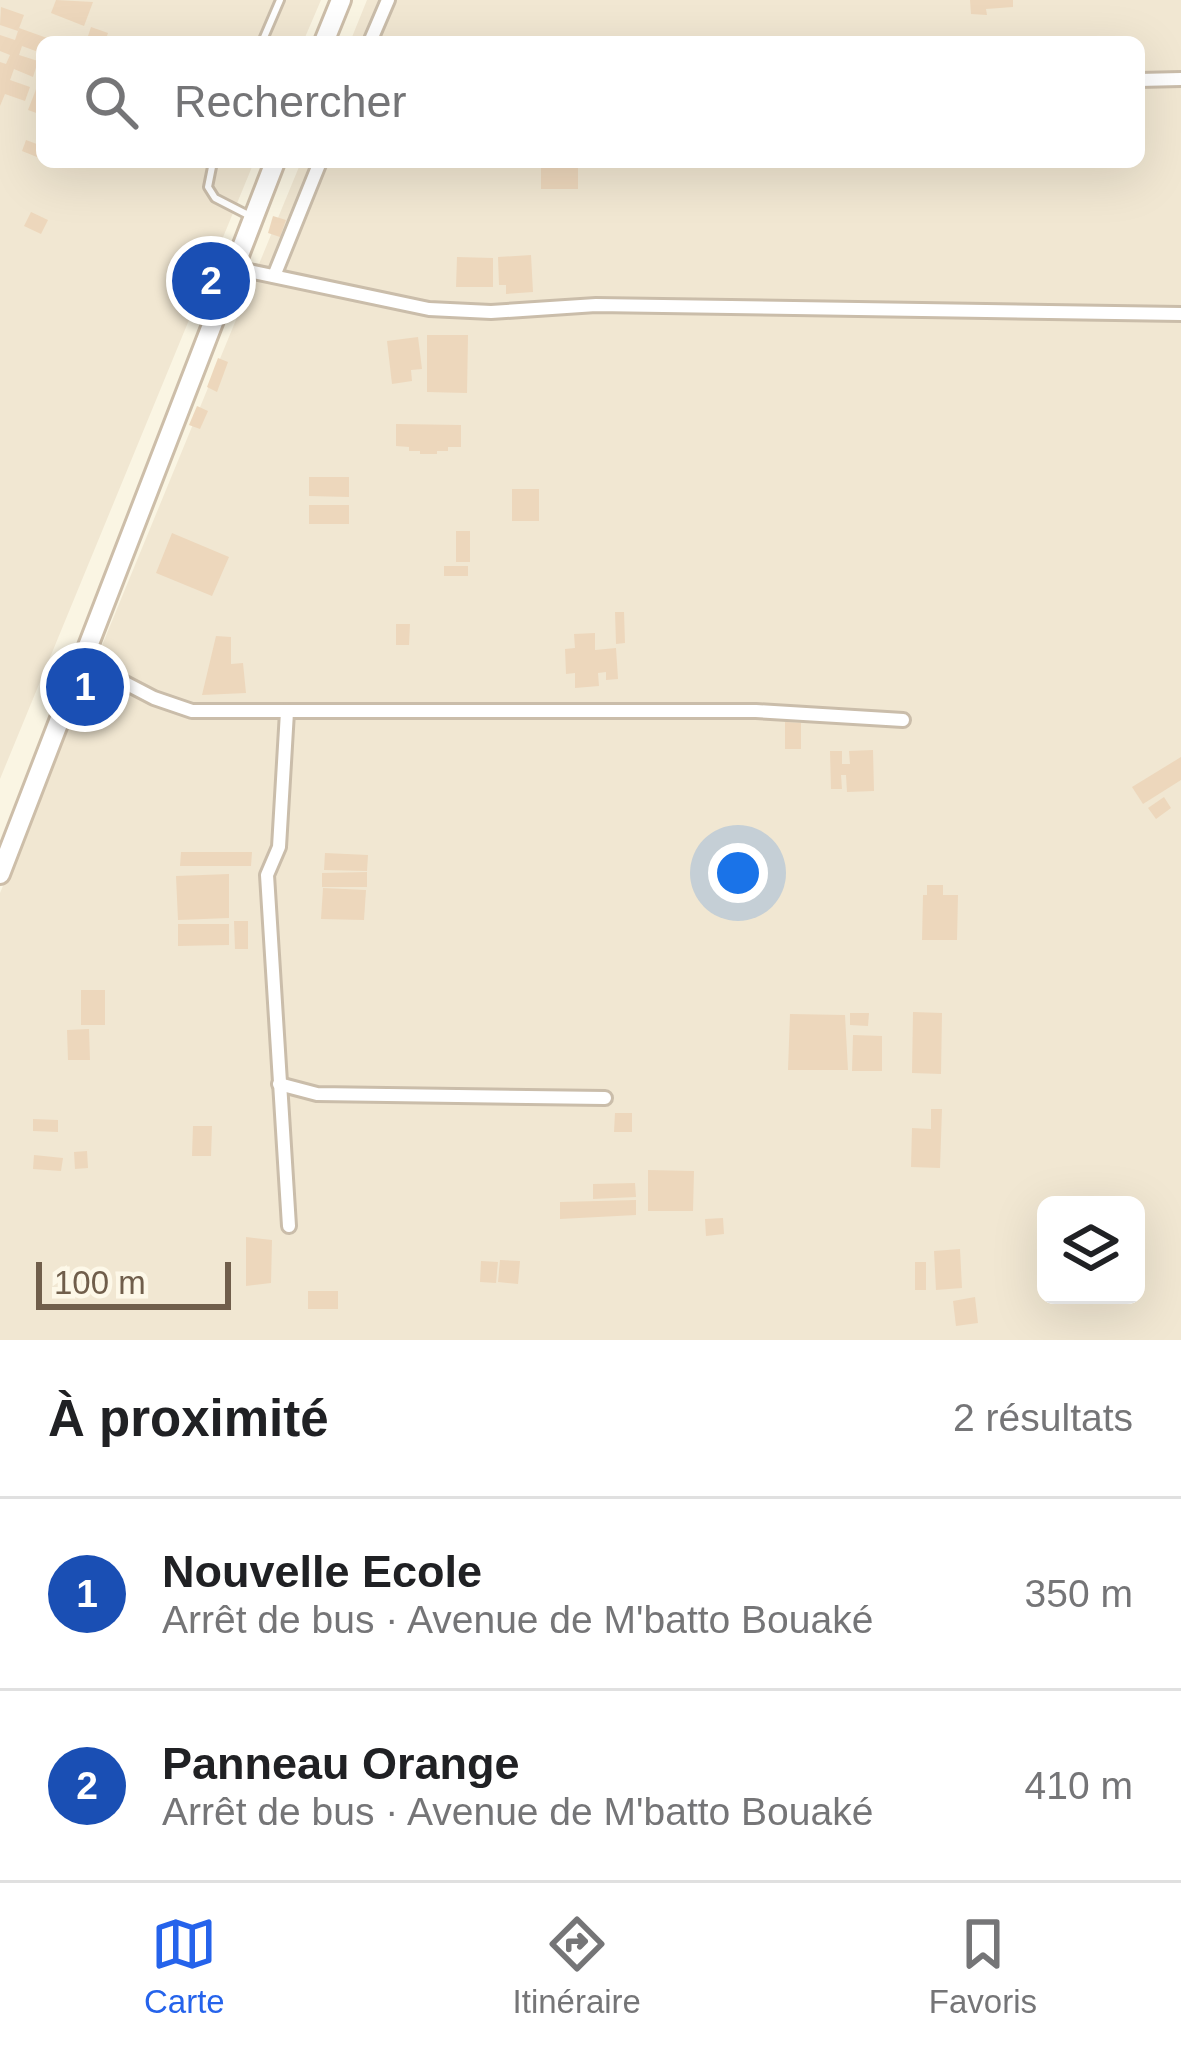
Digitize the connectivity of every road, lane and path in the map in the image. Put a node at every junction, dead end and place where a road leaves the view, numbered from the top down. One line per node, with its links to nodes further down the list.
1 (280, 0): 4 (lane)
2 (341, 0): 5 (street)
3 (388, 0): 6 (street)
4 (265, 36)
5 (326, 36)
6 (373, 36)
7 (1181, 79): 8 (street)
8 (1145, 80)
9 (212, 168): 12 (lane)
10 (273, 168): 12 (street)
11 (318, 168): 14 (street)
12 (253, 218): 13 (street)
13 (235, 268): 14 (street); 16 (street)
14 (274, 277): 15 (street)
15 (1181, 314)
16 (83, 661): 17 (street); 19 (street)
17 (287, 712): 18 (street); 20 (street)
18 (903, 720)
19 (0, 874)
20 (279, 1084): 21 (street); 22 (street)
21 (605, 1098)
22 (289, 1226)

